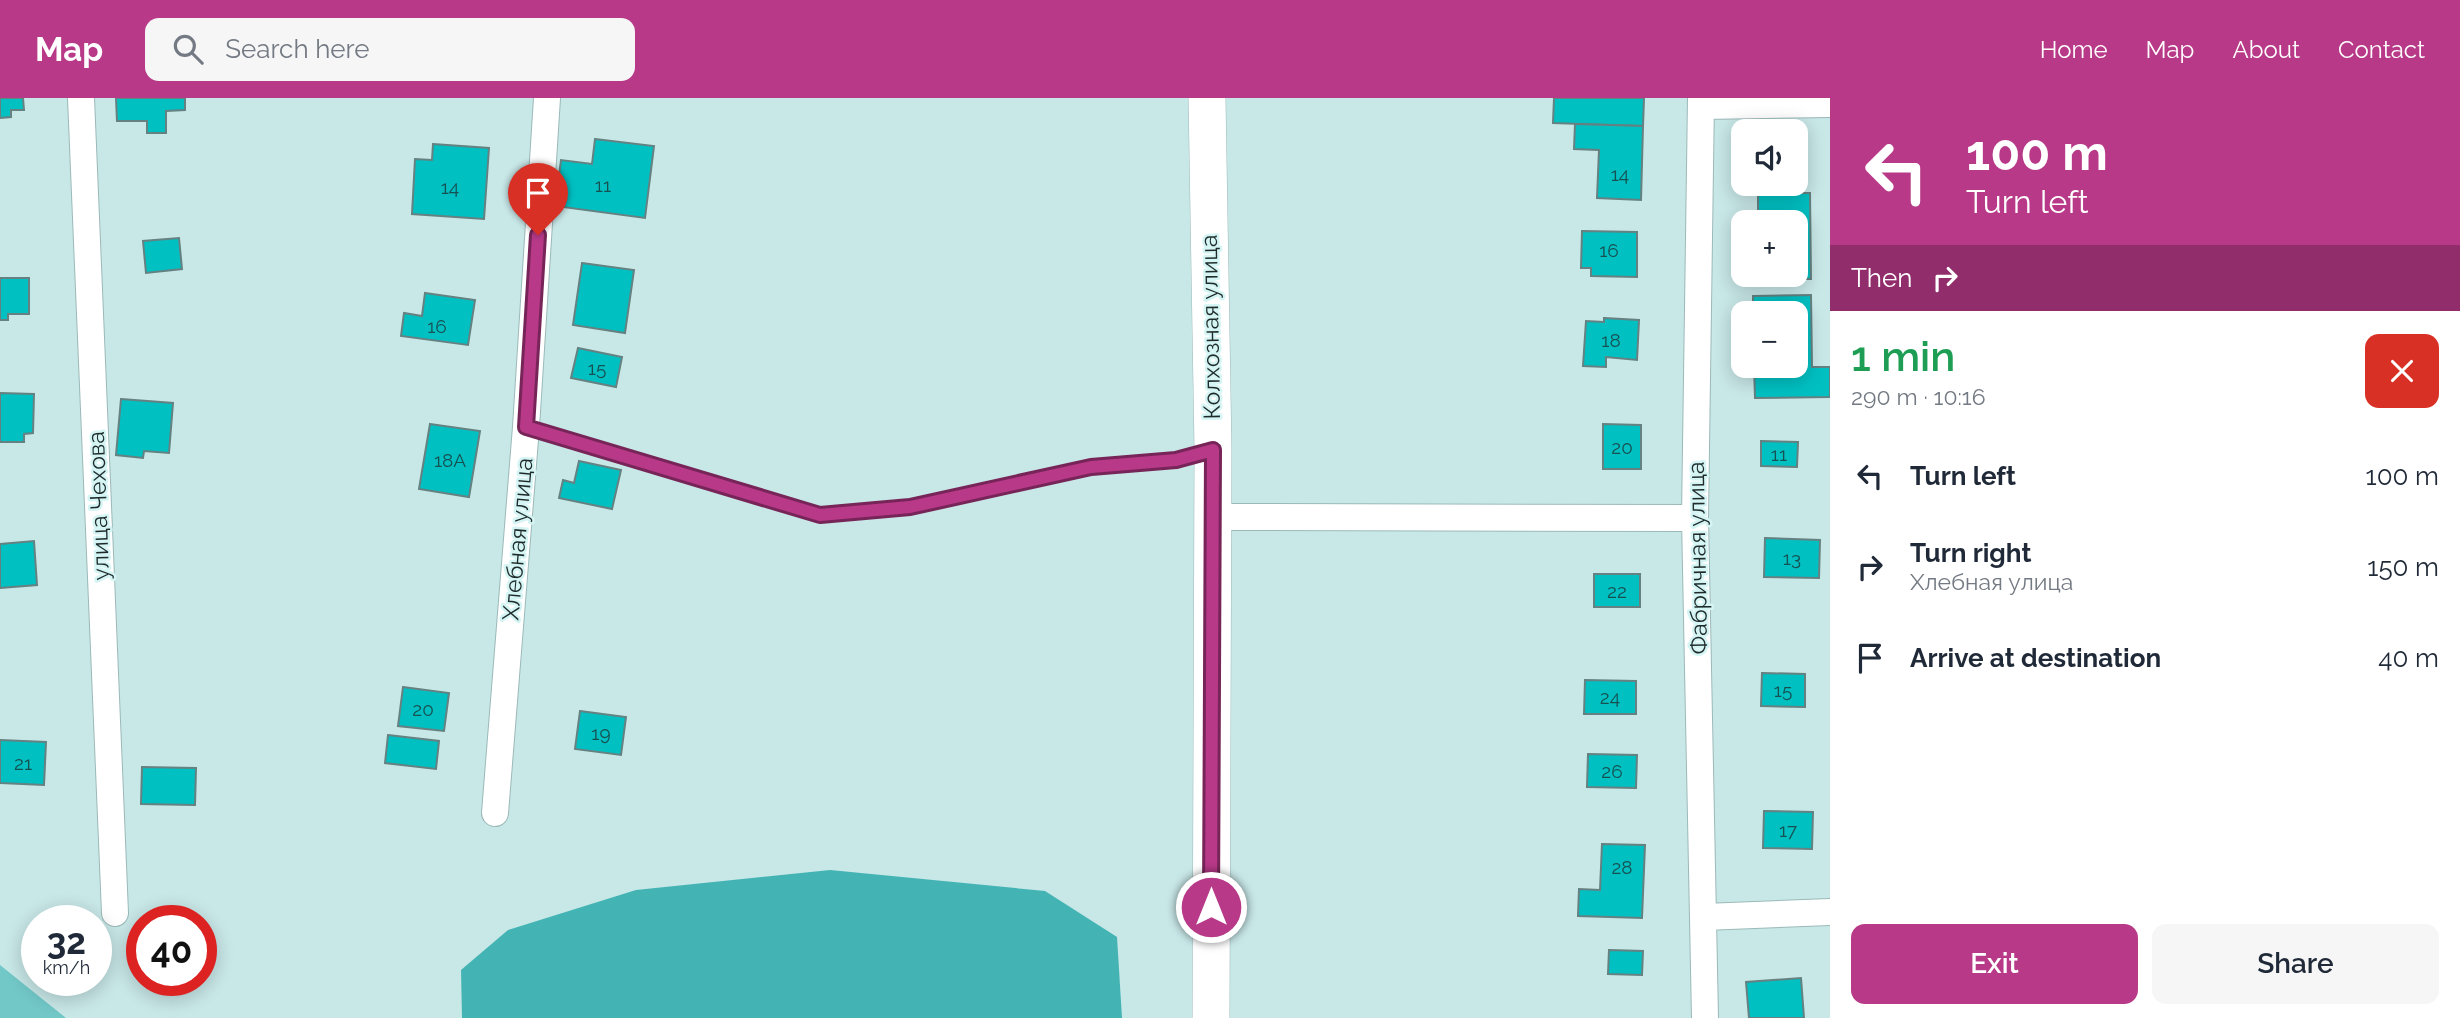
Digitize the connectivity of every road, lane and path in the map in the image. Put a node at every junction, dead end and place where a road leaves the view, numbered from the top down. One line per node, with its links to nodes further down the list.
1 (81, 98): 12 (street, улица Чехова)
2 (547, 98): 6 (street, Хлебная улица)
3 (1207, 98): 7 (street, Колхозная улица)
4 (1701, 102): 5 (street); 9 (street, Фабричная улица)
5 (1830, 104)
6 (526, 427): 7 (lane); 10 (street, Хлебная улица)
7 (1213, 450): 8 (street, Колхозная улица)
8 (1212, 517): 9 (street); 14 (street, Колхозная улица)
9 (1695, 518): 13 (street, Фабричная улица)
10 (495, 813)
11 (1830, 912): 13 (street)
12 (115, 913)
13 (1704, 916): 15 (street, Фабричная улица)
14 (1211, 1018)
15 (1705, 1018)

